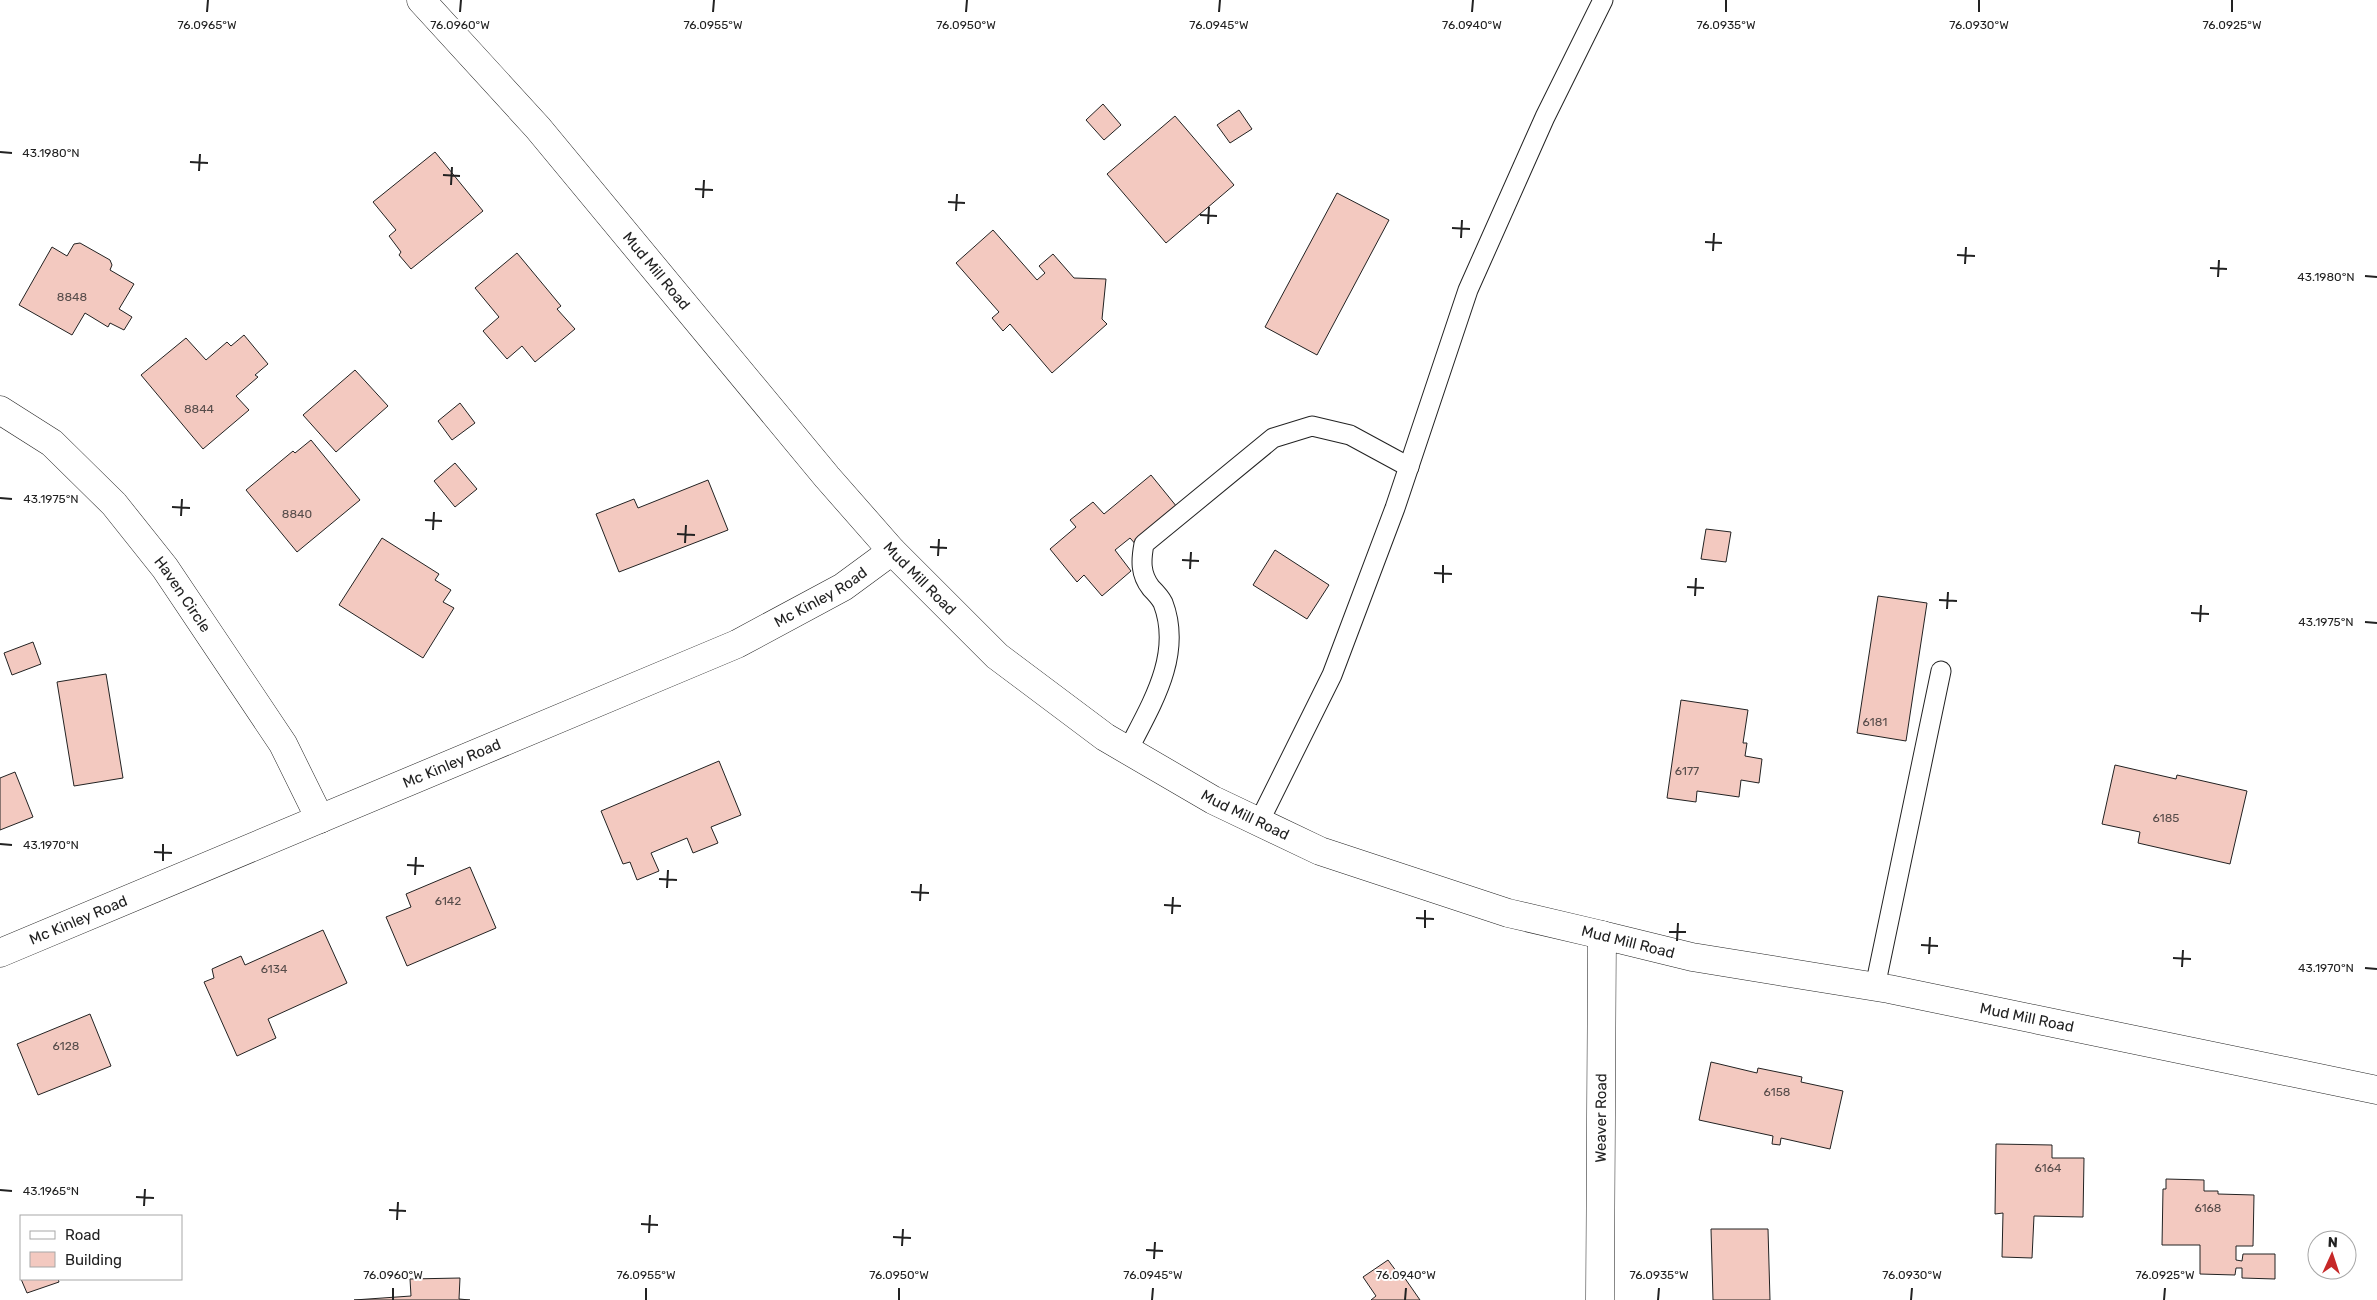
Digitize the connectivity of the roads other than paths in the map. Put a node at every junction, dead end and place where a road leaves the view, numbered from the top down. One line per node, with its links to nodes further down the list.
1 (422, 0): 5 (street, Mud Mill Road)
2 (1603, 0): 4 (lane)
3 (0, 410): 8 (street, Haven Circle)
4 (1409, 467): 7 (lane); 9 (lane)
5 (892, 551): 7 (street, Mud Mill Road); 8 (street, Mc Kinley Road)
6 (1941, 671): 12 (lane)
7 (1128, 750): 9 (street, Mud Mill Road)
8 (320, 819): 11 (street, Mc Kinley Road)
9 (1259, 822): 10 (street, Mud Mill Road)
10 (1602, 935): 12 (street, Mud Mill Road); 14 (street, Weaver Road)
11 (0, 953)
12 (1875, 987): 13 (street, Mud Mill Road)
13 (2377, 1090)
14 (1600, 1300)

